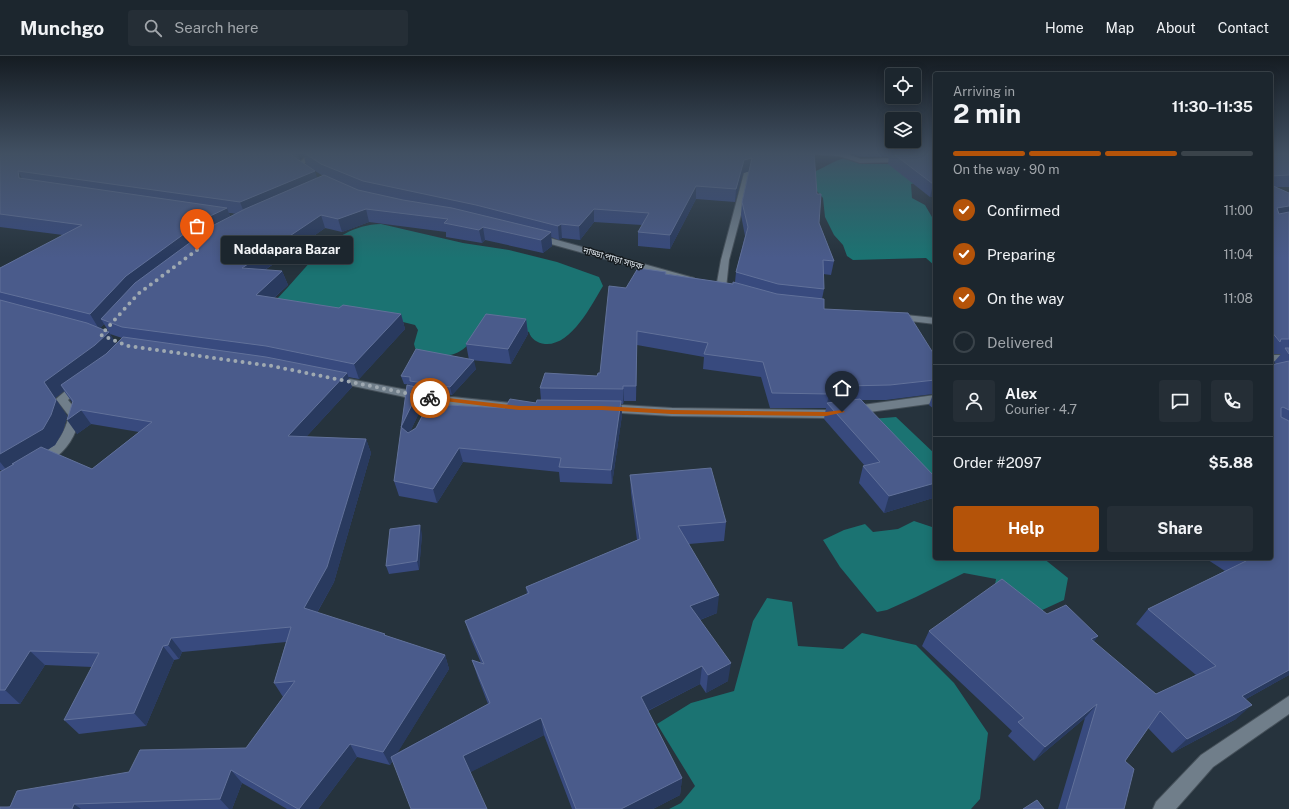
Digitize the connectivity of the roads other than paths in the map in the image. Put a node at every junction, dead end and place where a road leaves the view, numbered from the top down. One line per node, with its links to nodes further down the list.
1 (744, 187): 4 (street)
2 (524, 234): 3 (street, নাড্ডা পাড়া সড়ক)
3 (698, 282)
4 (720, 288)
5 (883, 316): 6 (street)
6 (933, 321)
7 (1273, 358): 8 (street)
8 (1289, 358)
9 (90, 377): 16 (street)
10 (325, 378): 11 (street)
11 (433, 398): 13 (street); 15 (street)
12 (933, 399): 14 (street)
13 (534, 408)
14 (594, 408)
15 (426, 413)
16 (28, 469)
17 (1289, 704): 18 (street)
18 (1163, 809)

